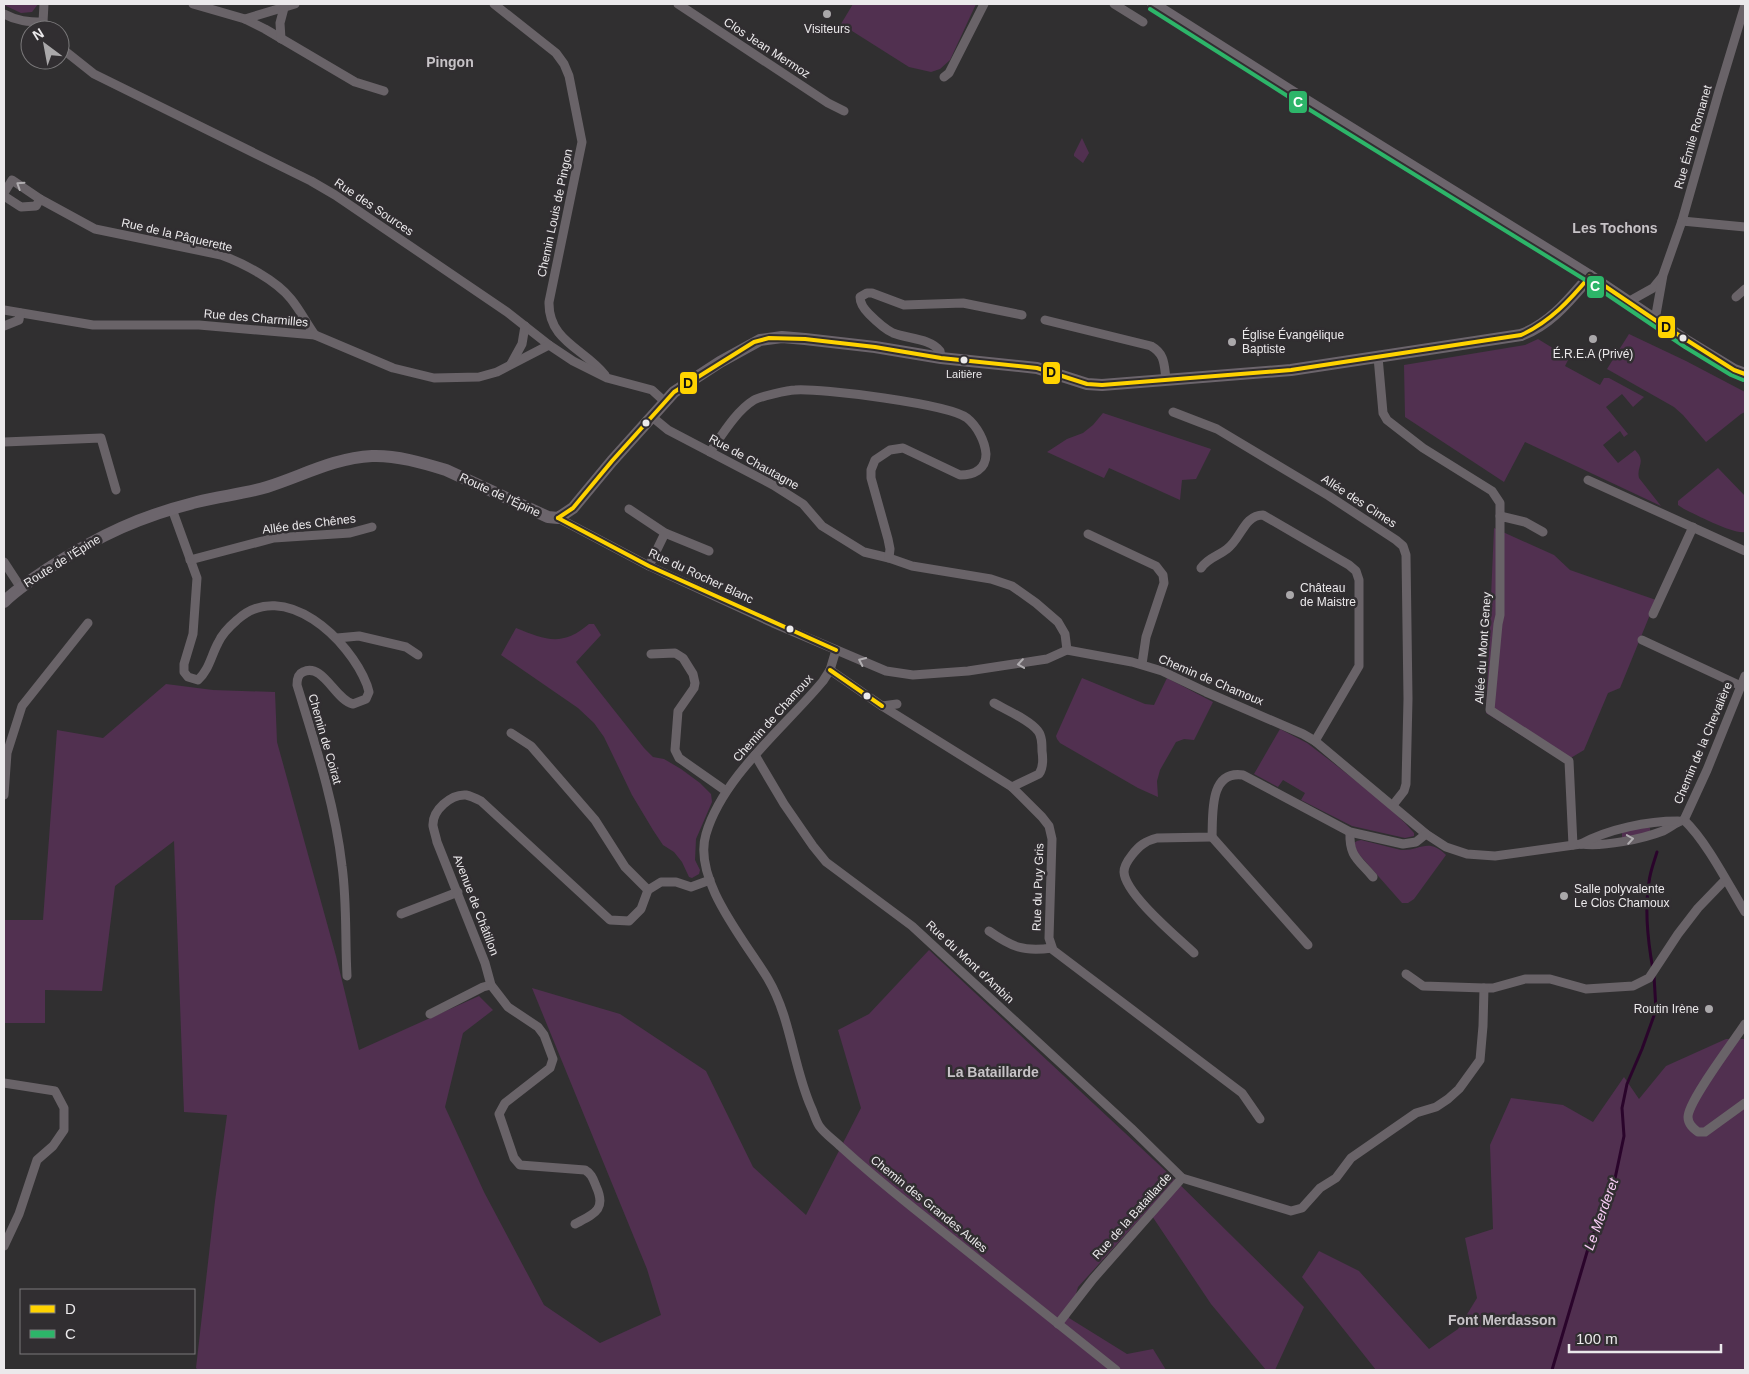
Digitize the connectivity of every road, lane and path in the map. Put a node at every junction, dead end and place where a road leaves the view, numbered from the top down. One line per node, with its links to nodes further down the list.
1 (44, 4): 13 (street)
2 (193, 4): 12 (street)
3 (296, 4): 10 (street)
4 (494, 4): 47 (street, Chemin Louis de Pingon)
5 (678, 4): 20 (street, Clos Jean Mermoz)
6 (984, 4): 18 (street)
7 (1114, 4): 15 (street)
8 (1153, 4): 26 (street)
9 (1745, 5): 23 (street, Rue Émile Romanet)
10 (284, 8): 12 (street); 16 (street)
11 (4, 14): 14 (street)
12 (245, 19): 16 (street)
13 (45, 20)
14 (20, 21)
15 (1143, 22)
16 (281, 39): 19 (street)
17 (70, 55): 38 (street, Rue des Sources)
18 (944, 77)
19 (384, 91)
20 (844, 111)
21 (4, 194): 22 (street, Rue de la Pâquerette); 22 (street, Rue de la Pâquerette, one-way to 21)
22 (40, 199): 39 (street, Rue de la Pâquerette)
23 (1682, 221): 24 (street); 25 (street, Rue Émile Romanet)
24 (1745, 227)
25 (1663, 275): 30 (street, Rue Émile Romanet); 36 (street, Rue Émile Romanet)
26 (1590, 276): 30 (street); 42 (street, Route de l'Épine)
27 (1745, 289): 29 (street)
28 (980, 297): 31 (street)
29 (1736, 297)
30 (1628, 302): 36 (street)
31 (972, 305): 34 (street); 43 (street)
32 (4, 310): 33 (street, Rue des Charmilles)
33 (20, 313): 37 (street); 39 (street, Rue des Charmilles)
34 (1022, 315)
35 (1045, 320): 48 (street)
36 (1654, 320): 41 (street)
37 (4, 326)
38 (525, 326): 40 (street, Rue des Sources); 44 (street)
39 (315, 336): 44 (street, Rue des Charmilles)
40 (549, 345): 44 (street, Rue des Charmilles); 47 (street, Rue des Sources)
41 (1698, 347): 45 (street); 46 (street)
42 (1378, 357): 48 (street, Route de l'Épine); 58 (street)
43 (941, 358): 48 (street, Route de l'Épine); 49 (street, Route de l'Épine)
44 (511, 364)
45 (1745, 366)
46 (1745, 374)
47 (607, 378): 49 (street, Rue des Sources)
48 (1166, 378)
49 (664, 400): 51 (street, Route de l'Épine)
50 (1173, 412): 95 (street, Allée des Cimes)
51 (651, 416): 53 (street, Rue de Chautagne); 59 (street, Route de l'Épine)
52 (4, 442): 55 (street)
53 (710, 452): 67 (street, Rue de Chautagne); 67 (street)
54 (1588, 480): 61 (street)
55 (116, 490)
56 (172, 508): 59 (street, Route de l'Épine); 68 (street, Chemin de Coirat); 72 (street, Route de l'Épine)
57 (629, 509): 63 (street)
58 (1500, 516): 62 (street); 100 (street, Allée du Mont Geney)
59 (558, 518): 70 (street, Rue du Rocher Blanc)
60 (372, 527): 68 (street, Allée des Chênes)
61 (1692, 527): 66 (street); 74 (street)
62 (1543, 532)
63 (666, 533): 65 (street); 70 (street)
64 (1088, 534): 82 (street)
65 (709, 551)
66 (1745, 551)
67 (889, 558): 79 (street, Rue de Chautagne)
68 (190, 560): 76 (street, Chemin de Coirat)
69 (4, 562): 72 (street)
70 (649, 566): 78 (street, Rue du Rocher Blanc)
71 (1201, 568): 90 (street)
72 (21, 588): 73 (street, Route de l'Épine)
73 (4, 602)
74 (1653, 614)
75 (88, 623): 94 (street)
76 (337, 638): 81 (street); 113 (street, Chemin de Coirat)
77 (1642, 640): 85 (street)
78 (836, 650): 79 (street, one-way to 78); 83 (street, Chemin de Chamoux)
79 (1067, 650): 82 (street, Chemin de Chamoux)
80 (651, 654): 93 (street)
81 (418, 655)
82 (1142, 664): 90 (street, Chemin de Chamoux)
83 (830, 670): 88 (street, Rue du Puy Gris); 91 (street, Chemin de Chamoux)
84 (1745, 676): 85 (street, Chemin de la Chevalière)
85 (1741, 686): 96 (street, Chemin de la Chevalière)
86 (994, 703): 92 (street)
87 (897, 704): 88 (street)
88 (882, 706): 92 (street, Rue du Puy Gris)
89 (511, 732): 104 (street)
90 (1315, 741): 95 (street, Chemin de Chamoux)
91 (755, 755): 93 (street, Chemin de Chamoux); 122 (street, Rue du Mont d'Ambin)
92 (1012, 788): 110 (street, Rue du Puy Gris)
93 (726, 792): 102 (street, Chemin de Chamoux)
94 (4, 795)
95 (1392, 806): 98 (street, Chemin de Chamoux)
96 (1681, 821): 100 (street, Chemin de Chamoux); 103 (street)
97 (1350, 832): 98 (street); 99 (street); 101 (street)
98 (1426, 834): 100 (street, Chemin de Chamoux)
99 (1212, 837): 109 (street); 111 (street)
100 (1577, 844)
101 (1373, 877)
102 (710, 880): 104 (street); 117 (street, Chemin de Chamoux)
103 (1725, 880): 106 (street); 115 (street)
104 (648, 890): 105 (street, Avenue de Châtillon)
105 (458, 892): 107 (street); 114 (street, Avenue de Châtillon)
106 (1745, 912)
107 (402, 914)
108 (989, 931): 110 (street)
109 (1308, 945)
110 (1052, 948): 121 (street, Rue du Puy Gris)
111 (1194, 953)
112 (1406, 974): 115 (street)
113 (347, 976)
114 (490, 985): 116 (street); 123 (street, Avenue de Châtillon)
115 (1484, 988): 122 (street, Rue de la Bataillarde)
116 (430, 1014)
117 (784, 1016): 125 (street, Chemin des Grandes Aules)
118 (1745, 1024): 120 (street)
119 (4, 1083): 124 (street)
120 (1745, 1103)
121 (1260, 1119)
122 (1182, 1178): 125 (street, Rue de la Bataillarde)
123 (575, 1224)
124 (4, 1246)
125 (1058, 1324): 126 (street, Chemin des Grandes Aules)
126 (1116, 1370)

